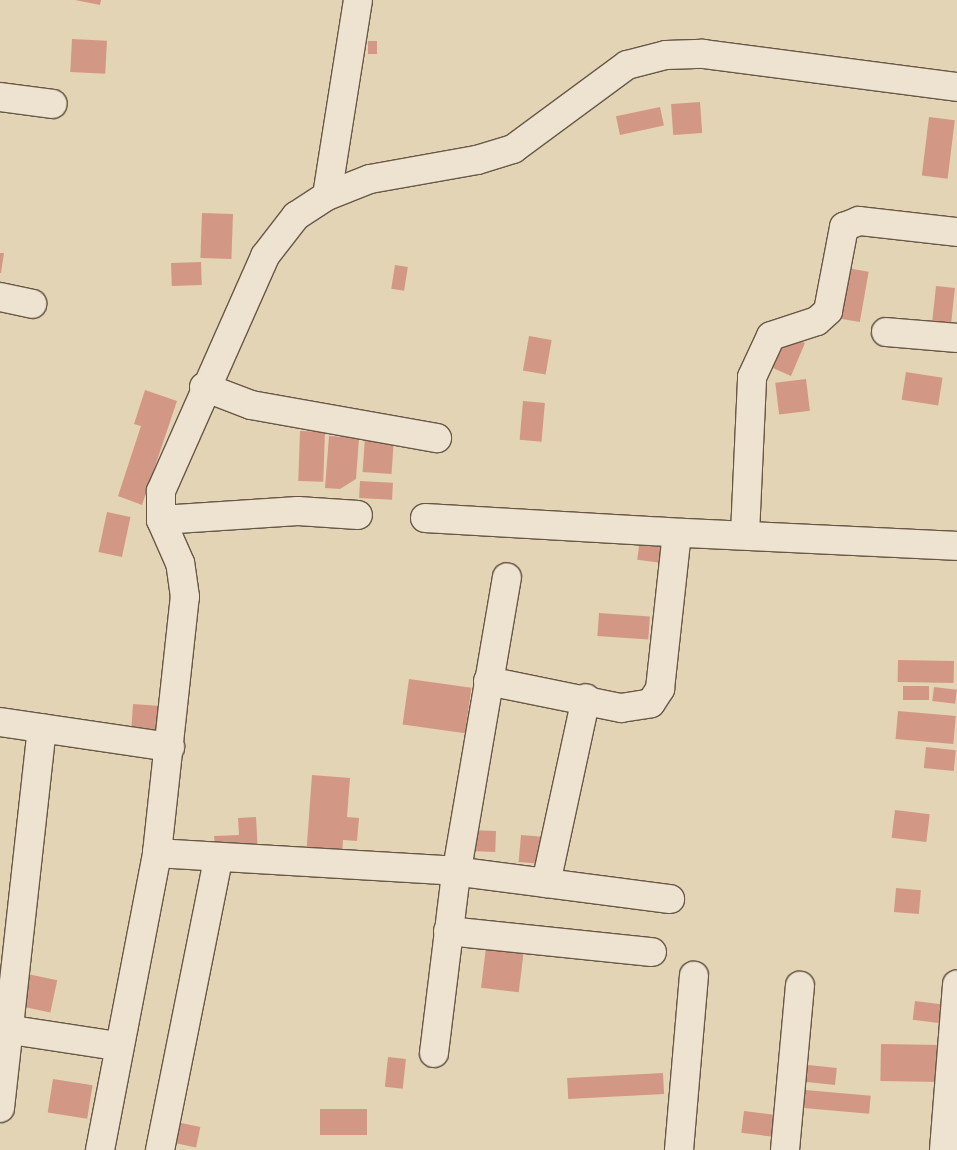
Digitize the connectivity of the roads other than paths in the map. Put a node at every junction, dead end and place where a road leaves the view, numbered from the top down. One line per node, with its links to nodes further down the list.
1 (358, 0): 5 (street)
2 (957, 87): 5 (street)
3 (0, 97): 4 (street)
4 (53, 104)
5 (327, 196): 11 (street)
6 (957, 232): 17 (street)
7 (0, 297): 8 (street)
8 (32, 304)
9 (886, 332): 10 (street)
10 (957, 338)
11 (221, 394): 12 (street); 15 (street)
12 (437, 438)
13 (358, 515): 15 (street)
14 (425, 518): 16 (street)
15 (161, 520): 24 (street)
16 (684, 533): 17 (street); 21 (street)
17 (745, 534): 18 (street)
18 (957, 546)
19 (506, 577): 20 (street)
20 (488, 680): 21 (street); 27 (street)
21 (586, 698): 28 (street)
22 (0, 722): 23 (street)
23 (42, 728): 24 (street); 35 (street)
24 (170, 746): 25 (street)
25 (157, 852): 26 (street); 36 (street)
26 (203, 857): 27 (street); 40 (street)
27 (457, 872): 28 (street); 30 (street)
28 (546, 883): 29 (street)
29 (670, 899)
30 (448, 931): 31 (street); 37 (street)
31 (652, 952)
32 (694, 976): 41 (street)
33 (957, 985): 43 (street)
34 (800, 986): 42 (street)
35 (12, 1030): 36 (street); 38 (street)
36 (117, 1046): 39 (street)
37 (434, 1053)
38 (0, 1108)
39 (100, 1150)
40 (160, 1150)
41 (679, 1150)
42 (785, 1150)
43 (944, 1150)

